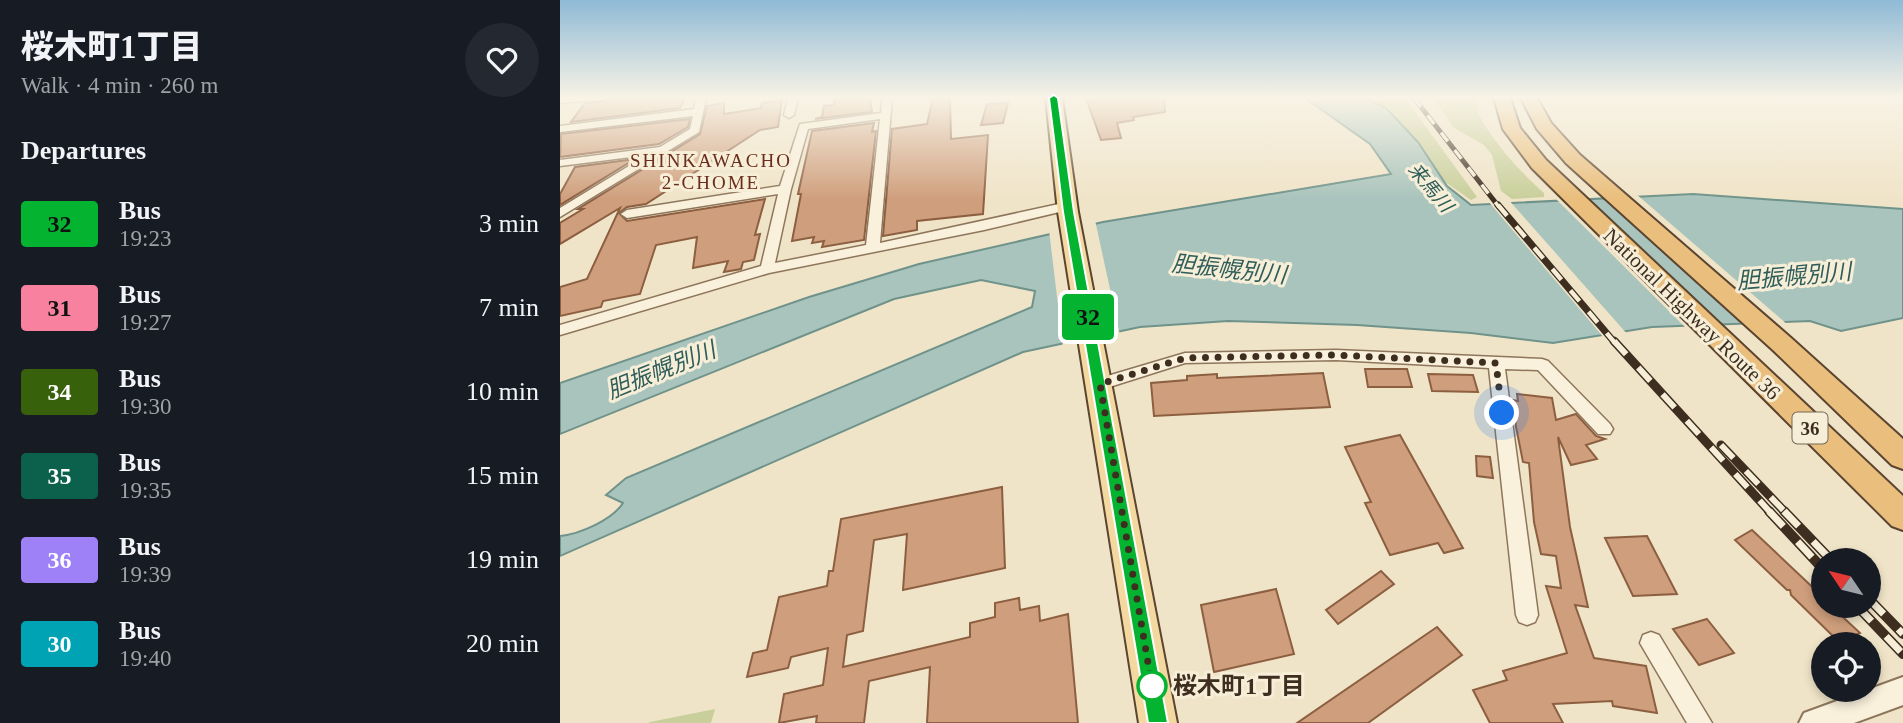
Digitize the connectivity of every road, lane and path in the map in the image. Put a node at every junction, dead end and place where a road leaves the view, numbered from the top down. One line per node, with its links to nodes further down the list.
1 (692, 132): 7 (street)
2 (802, 132): 9 (street)
3 (883, 132): 15 (street)
4 (1058, 132): 12 (main road)
5 (1515, 132): 22 (highway, National Highway Route 36 / 36)
6 (1550, 132): 21 (highway, National Highway Route 36 / 36)
7 (664, 149): 8 (street); 10 (street)
8 (560, 163)
9 (785, 189): 14 (street); 16 (street)
10 (581, 200): 11 (street); 13 (street)
11 (560, 203)
12 (1068, 209): 15 (street); 19 (main road)
13 (560, 213)
14 (627, 214)
15 (873, 246): 16 (street)
16 (767, 268): 17 (street)
17 (560, 330)
18 (1496, 363): 19 (street); 20 (street); 23 (street)
19 (1098, 370): 26 (main road)
20 (1604, 429)
21 (1903, 457)
22 (1903, 516)
23 (1527, 615)
24 (1651, 643): 27 (street)
25 (1903, 691): 28 (street)
26 (1158, 723)
27 (1700, 723)
28 (1814, 723)

